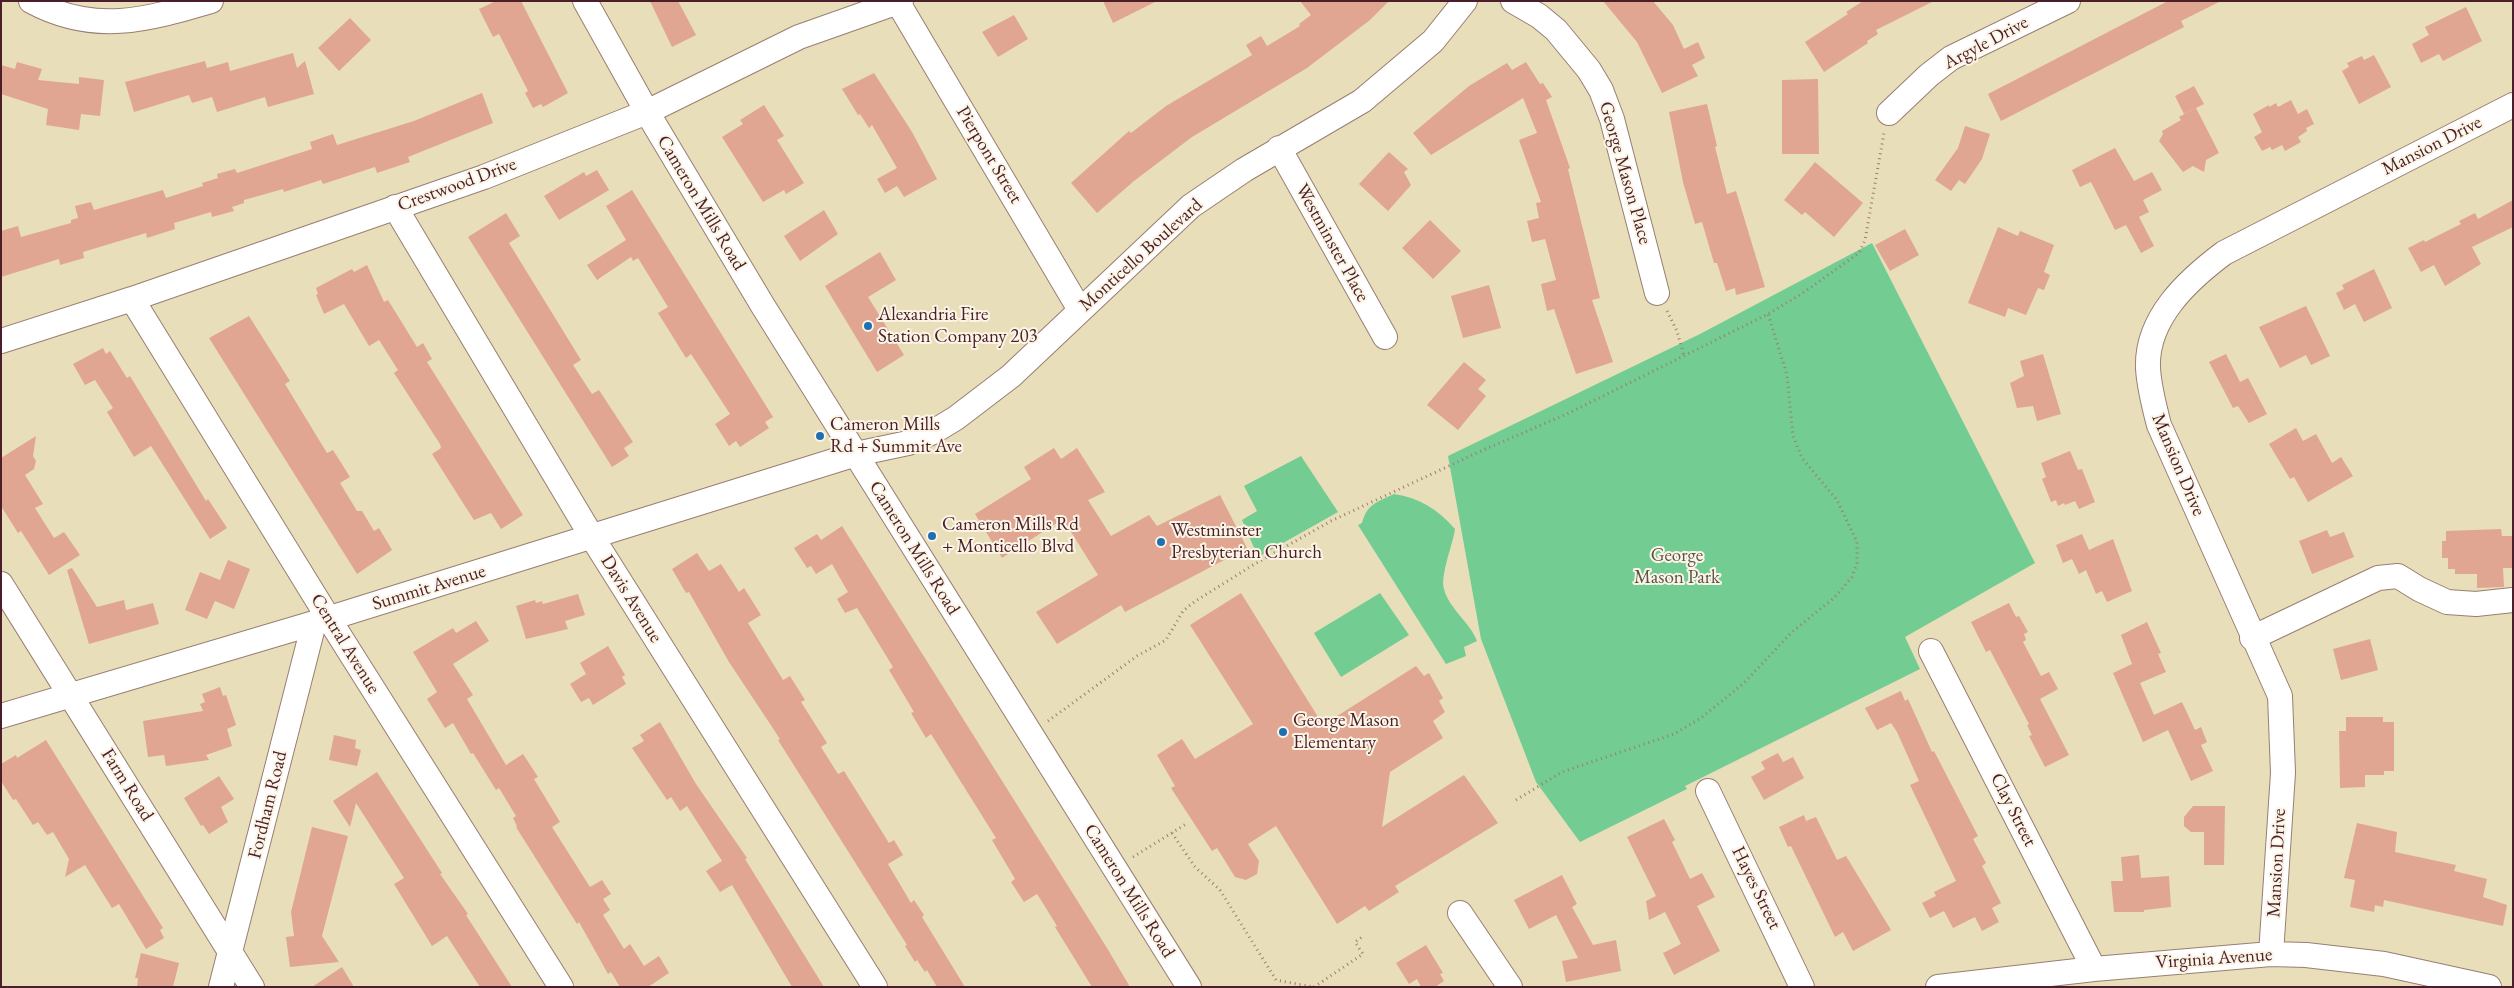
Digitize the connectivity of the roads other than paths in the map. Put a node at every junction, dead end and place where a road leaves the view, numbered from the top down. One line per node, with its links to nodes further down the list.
1 (30, 1): 2 (street)
2 (211, 1)
3 (585, 1): 9 (street, Cameron Mills Road)
4 (1465, 1): 11 (street, Monticello Boulevard)
5 (1513, 1): 13 (street, George Mason Place)
6 (2068, 1): 10 (street, Argyle Drive)
7 (899, 2): 9 (street, Crestwood Drive); 15 (street, Pierpont Street)
8 (2513, 105): 23 (street, Mansion Drive)
9 (647, 112): 12 (street, Crestwood Drive); 18 (street, Cameron Mills Road)
10 (1889, 113)
11 (1279, 148): 15 (street, Monticello Boulevard); 16 (street, Westminster Place)
12 (395, 207): 14 (street, Crestwood Drive); 19 (street, Davis Avenue)
13 (1657, 293)
14 (132, 299): 17 (street, Crestwood Drive); 22 (street, Central Avenue)
15 (1080, 310): 18 (street, Monticello Boulevard)
16 (1385, 338)
17 (1, 341)
18 (856, 454): 19 (street, Summit Avenue); 36 (street, Cameron Mills Road)
19 (592, 537): 22 (street, Summit Avenue); 35 (street, Davis Avenue)
20 (1, 584): 25 (street, Farm Road)
21 (2513, 600): 23 (street)
22 (322, 621): 25 (street, Summit Avenue); 29 (street, Fordham Road); 34 (street, Central Avenue)
23 (2252, 638): 30 (street, Mansion Drive)
24 (1931, 651): 31 (street, Clay Street)
25 (71, 694): 26 (street, Summit Avenue); 29 (street, Farm Road)
26 (1, 716)
27 (1708, 791): 38 (street, Hayes Street)
28 (1460, 913): 37 (street)
29 (230, 951): 32 (street, Fordham Road); 33 (street, Farm Road)
30 (2271, 954): 31 (street, Virginia Avenue); 40 (street, Virginia Avenue)
31 (2094, 969): 39 (street, Virginia Avenue)
32 (221, 987)
33 (252, 987)
34 (561, 987)
35 (875, 987)
36 (1189, 987)
37 (1510, 987)
38 (1802, 987)
39 (1938, 987)
40 (2489, 987)

